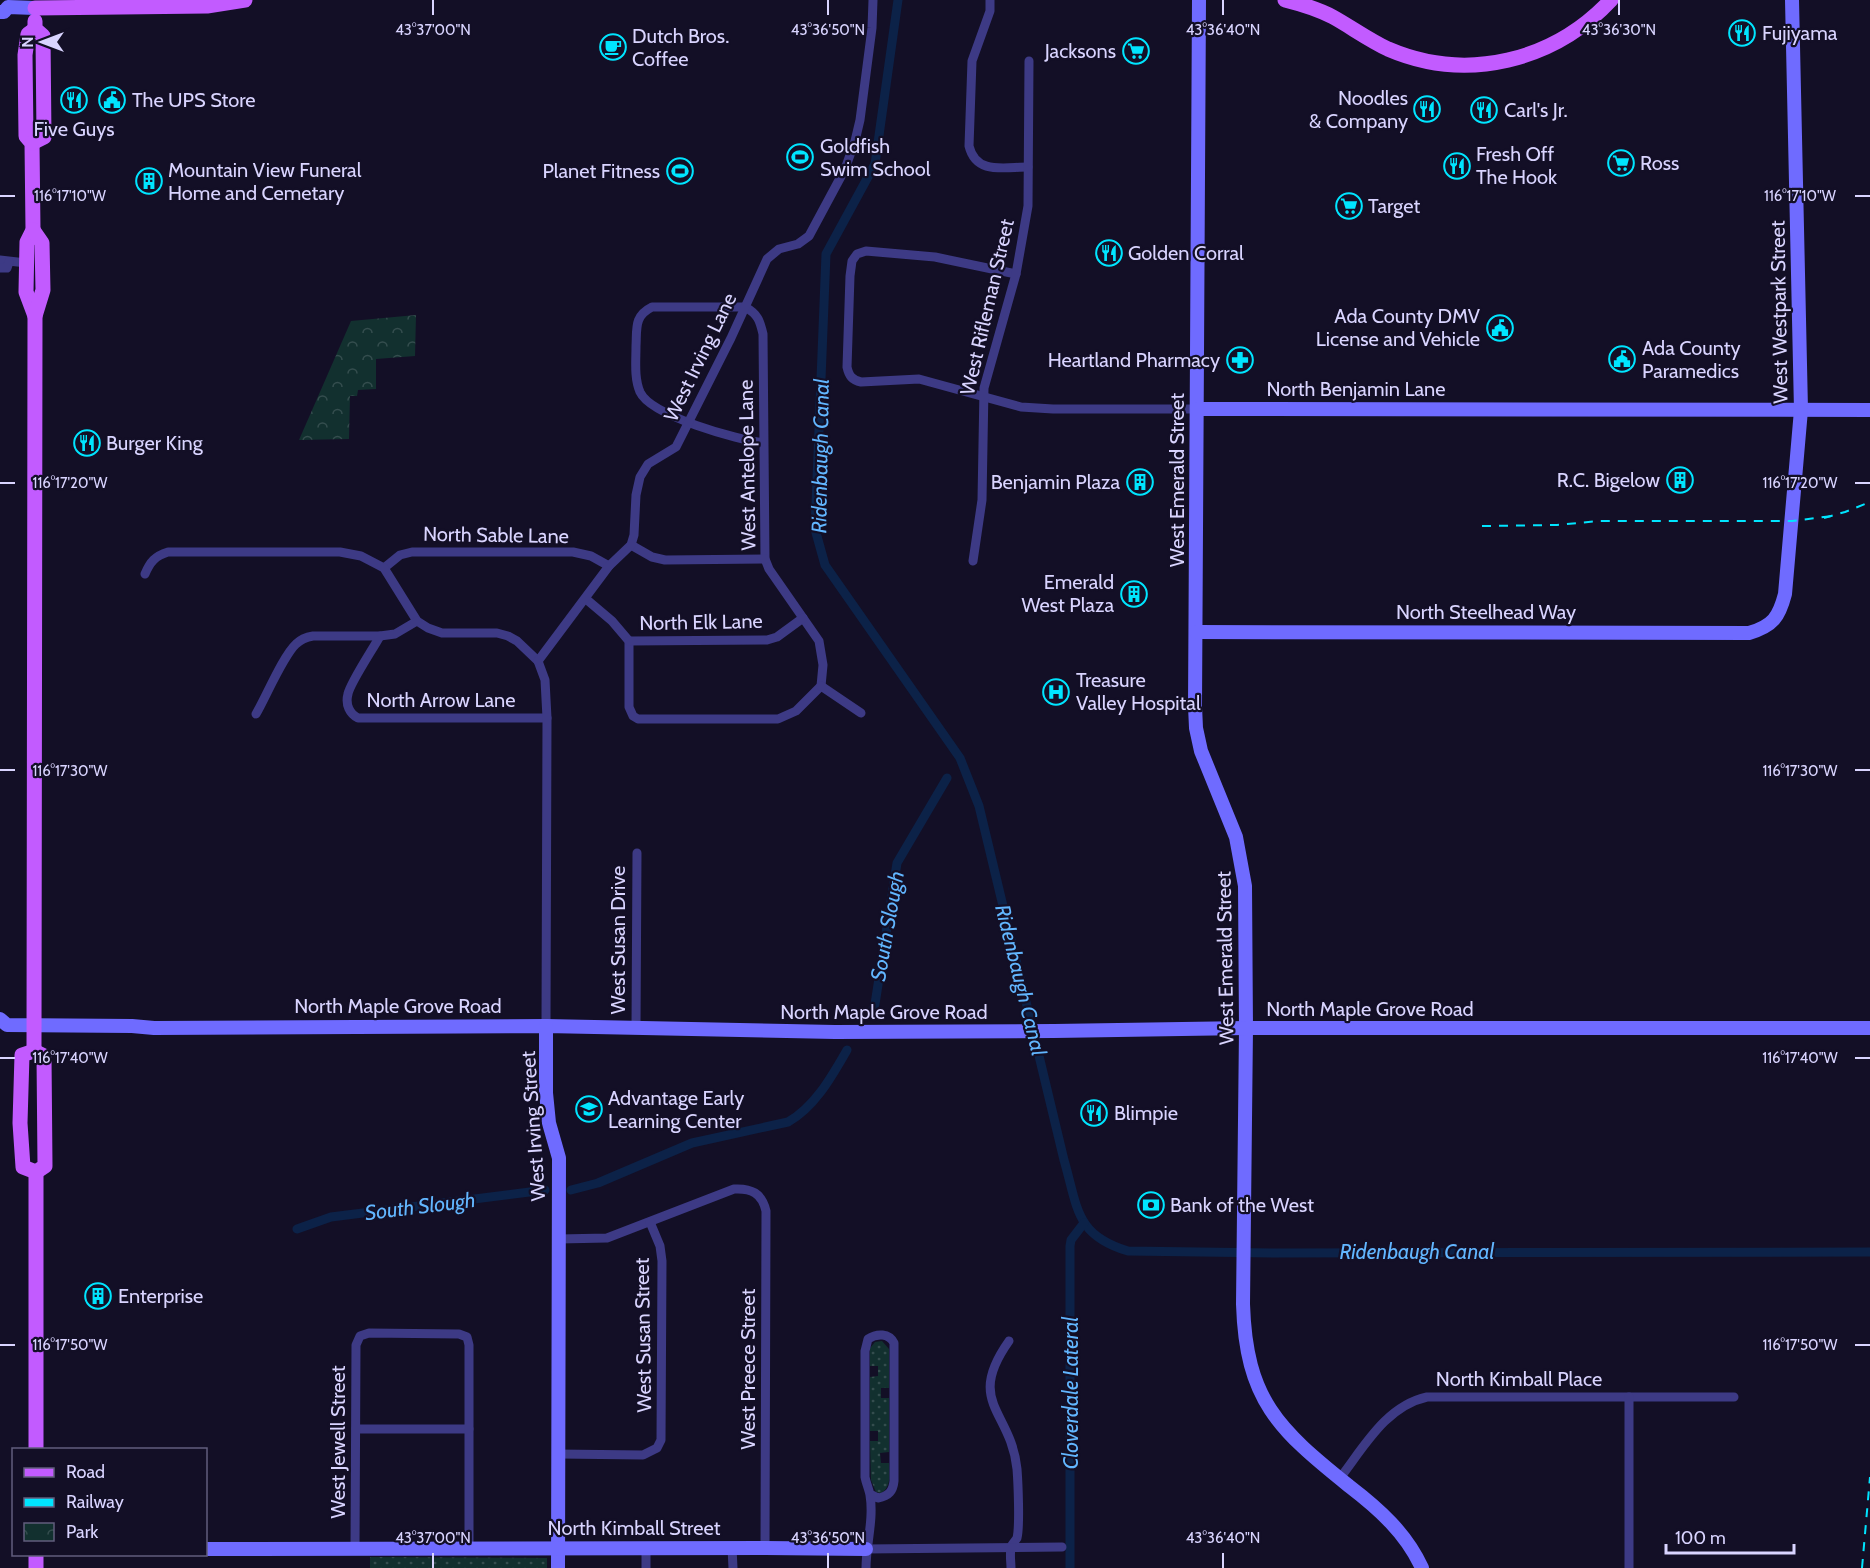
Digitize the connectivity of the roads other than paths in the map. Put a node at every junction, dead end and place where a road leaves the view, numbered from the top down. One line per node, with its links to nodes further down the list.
1 (245, 0): 8 (main road)
2 (873, 0): 17 (street, West Irving Lane)
3 (990, 0): 11 (street)
4 (1200, 0): 20 (main road, West Emerald Street)
5 (1285, 0): 6 (main road)
6 (1611, 0)
7 (1792, 0): 21 (main road, West Westpark Street)
8 (35, 4): 9 (main road); 12 (main road)
9 (4, 6)
10 (1029, 61): 11 (street, West Rifleman Street)
11 (1028, 167): 16 (street, West Rifleman Street)
12 (33, 230): 14 (main road); 18 (main road)
13 (4, 261): 14 (street); 15 (street)
14 (26, 262): 18 (main road)
15 (0, 268)
16 (1016, 274): 19 (street, West Rifleman Street); 19 (street, North Benjamin Lane)
17 (745, 307): 23 (street, West Irving Lane); 23 (street); 24 (street, West Antelope Lane)
18 (35, 316): 44 (main road)
19 (984, 398): 20 (street, North Benjamin Lane); 27 (street, West Rifleman Street)
20 (1197, 409): 21 (main road, North Benjamin Lane); 35 (main road, West Emerald Street)
21 (1801, 410): 22 (main road, North Benjamin Lane); 34 (main road, West Westpark Street)
22 (1870, 410)
23 (689, 423): 24 (street); 25 (street, West Irving Lane)
24 (764, 443): 26 (street, West Antelope Lane)
25 (631, 545): 26 (street); 28 (street)
26 (765, 559): 32 (street, West Antelope Lane)
27 (973, 561)
28 (609, 566): 29 (street, North Sable Lane); 31 (street)
29 (384, 568): 30 (street); 33 (street)
30 (145, 574)
31 (586, 598): 37 (street); 38 (street)
32 (803, 618): 37 (street, North Elk Lane); 39 (street, West Antelope Lane)
33 (417, 621): 36 (street); 38 (street)
34 (1774, 621): 35 (main road, North Steelhead Way)
35 (1196, 632): 48 (main road, West Emerald Street)
36 (380, 636): 41 (street); 42 (street, North Arrow Lane)
37 (629, 641): 39 (street)
38 (538, 661): 42 (street)
39 (821, 686): 40 (street)
40 (861, 713)
41 (256, 714)
42 (547, 718): 46 (street, West Irving Street)
43 (637, 853): 47 (street, West Susan Drive)
44 (34, 1025): 45 (main road, North Maple Grove Road); 46 (main road, North Maple Grove Road); 50 (main road)
45 (2, 1026)
46 (546, 1026): 47 (main road, North Maple Grove Road); 53 (main road, West Irving Street)
47 (636, 1027): 48 (main road, North Maple Grove Road)
48 (1246, 1028): 49 (main road, North Maple Grove Road); 61 (main road, West Emerald Street)
49 (1870, 1028)
50 (34, 1051): 51 (main road); 51 (main road)
51 (36, 1172): 59 (main road)
52 (650, 1222): 53 (street); 60 (street, West Susan Street); 70 (street, West Preece Street)
53 (559, 1239): 60 (main road, West Irving Street)
54 (1010, 1341): 63 (street)
55 (1629, 1397): 56 (street, North Kimball Place); 61 (street, North Kimball Place); 79 (street)
56 (1734, 1397)
57 (356, 1429): 58 (street); 58 (street, West Jewell Street); 65 (street, West Jewell Street)
58 (469, 1429): 66 (street)
59 (36, 1448)
60 (558, 1454): 67 (main road, West Irving Street)
61 (1340, 1479): 78 (main road, West Emerald Street)
62 (870, 1494): 62 (street); 72 (street)
63 (1011, 1547): 64 (street, North Kimball Street); 72 (street, North Kimball Street); 77 (street)
64 (1062, 1547)
65 (356, 1548): 66 (main road, North Kimball Street); 71 (main road, North Kimball Street)
66 (469, 1548): 67 (main road, North Kimball Street)
67 (558, 1548): 68 (main road, North Kimball Street); 73 (main road, West Irving Street)
68 (646, 1548): 69 (main road, North Kimball Street); 74 (street)
69 (732, 1548): 70 (main road, North Kimball Street); 75 (street)
70 (765, 1548): 72 (main road, North Kimball Street)
71 (207, 1549)
72 (866, 1549): 76 (street)
73 (558, 1568)
74 (646, 1568)
75 (733, 1568)
76 (866, 1568)
77 (1011, 1568)
78 (1422, 1568)
79 (1629, 1568)

